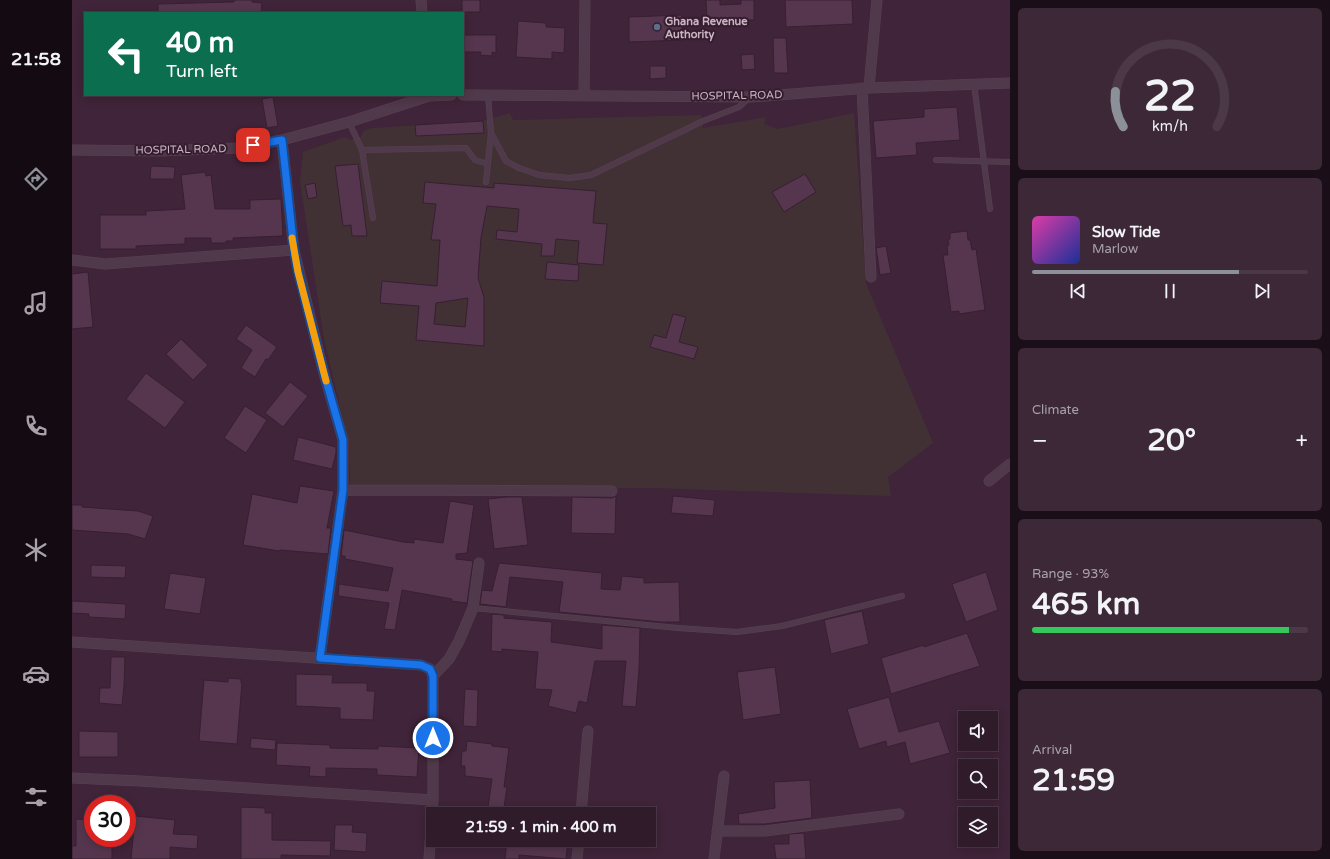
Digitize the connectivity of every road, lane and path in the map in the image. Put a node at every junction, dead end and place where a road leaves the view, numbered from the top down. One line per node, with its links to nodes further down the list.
1 (421, 0): 4 (street)
2 (585, 0): 11 (street)
3 (877, 0): 7 (street)
4 (422, 12)
5 (1010, 83): 6 (street, HOSPITAL ROAD)
6 (974, 84): 7 (street, HOSPITAL ROAD); 19 (lane)
7 (866, 88): 12 (street, HOSPITAL ROAD); 27 (street)
8 (488, 94): 9 (street, HOSPITAL ROAD); 11 (street, HOSPITAL ROAD); 14 (lane)
9 (464, 95)
10 (426, 96): 13 (street, HOSPITAL ROAD)
11 (584, 96): 12 (street, HOSPITAL ROAD)
12 (751, 97): 14 (lane)
13 (349, 122): 15 (street, HOSPITAL ROAD); 17 (lane)
14 (491, 133): 21 (lane)
15 (282, 140): 16 (street, HOSPITAL ROAD); 25 (street)
16 (72, 150)
17 (362, 150): 21 (lane); 24 (lane)
18 (936, 160): 19 (lane)
19 (984, 161): 20 (lane); 23 (lane)
20 (1010, 162)
21 (488, 164): 22 (lane)
22 (486, 182)
23 (990, 209)
24 (373, 218)
25 (294, 250): 26 (street); 30 (street)
26 (72, 260)
27 (871, 277)
28 (1010, 464): 29 (street)
29 (989, 481)
30 (343, 490): 31 (street); 36 (street)
31 (612, 492)
32 (479, 563): 34 (street)
33 (902, 596): 34 (lane)
34 (473, 608): 37 (street)
35 (72, 642): 36 (street)
36 (320, 658): 37 (street)
37 (433, 676): 41 (street)
38 (588, 731): 42 (street)
39 (724, 776): 44 (street)
40 (72, 778): 41 (street)
41 (433, 800): 46 (street)
42 (582, 807)
43 (899, 814): 44 (street)
44 (718, 831): 48 (street)
45 (578, 847): 47 (street)
46 (429, 859)
47 (577, 859)
48 (714, 859)

